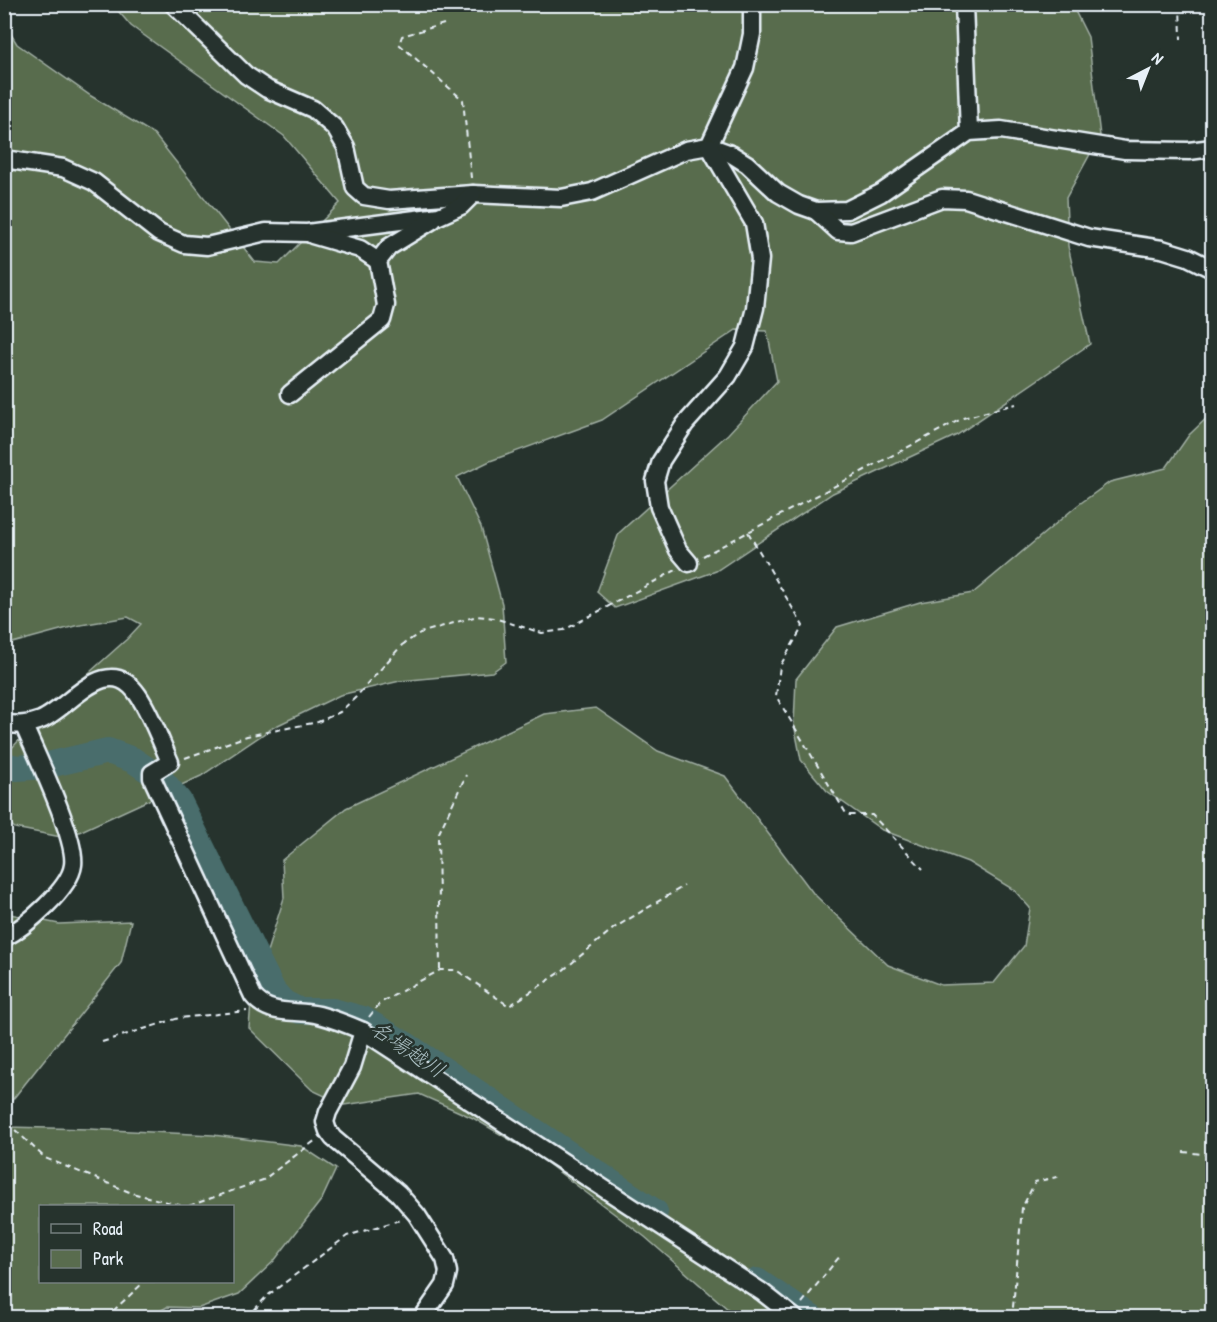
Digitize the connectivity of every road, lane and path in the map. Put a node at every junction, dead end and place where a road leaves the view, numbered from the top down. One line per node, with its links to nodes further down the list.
1 (173, 4): 11 (street)
2 (752, 4): 8 (street)
3 (964, 4): 7 (street)
4 (1180, 4): 6 (path)
5 (444, 24): 11 (path)
6 (1181, 39)
7 (969, 132): 9 (street); 12 (street)
8 (709, 146): 11 (street); 12 (street); 20 (street)
9 (1212, 148)
10 (4, 159): 14 (street)
11 (473, 194): 13 (street)
12 (816, 210): 16 (street)
13 (439, 216): 14 (street); 15 (street)
14 (307, 233): 15 (street)
15 (378, 261): 17 (street)
16 (1212, 269)
17 (290, 394)
18 (1016, 404): 19 (path)
19 (748, 532): 20 (path); 25 (path)
20 (689, 563): 23 (path)
21 (4, 724): 22 (street)
22 (24, 726): 23 (street); 27 (street)
23 (164, 766): 29 (street)
24 (466, 776): 28 (path)
25 (923, 869)
26 (684, 886): 28 (path)
27 (4, 938)
28 (440, 970): 30 (path)
29 (260, 1005): 30 (street); 31 (path)
30 (366, 1023): 33 (street); 46 (street)
31 (102, 1042)
32 (4, 1101): 37 (path)
33 (328, 1131): 38 (path); 39 (street)
34 (1183, 1152): 35 (path)
35 (1212, 1155)
36 (1061, 1176): 47 (path)
37 (179, 1205)
38 (192, 1205)
39 (417, 1215): 44 (path); 45 (street)
40 (840, 1256): 42 (path)
41 (142, 1283): 43 (path)
42 (803, 1301)
43 (113, 1311)
44 (247, 1317)
45 (422, 1317)
46 (795, 1317)
47 (1012, 1317)

